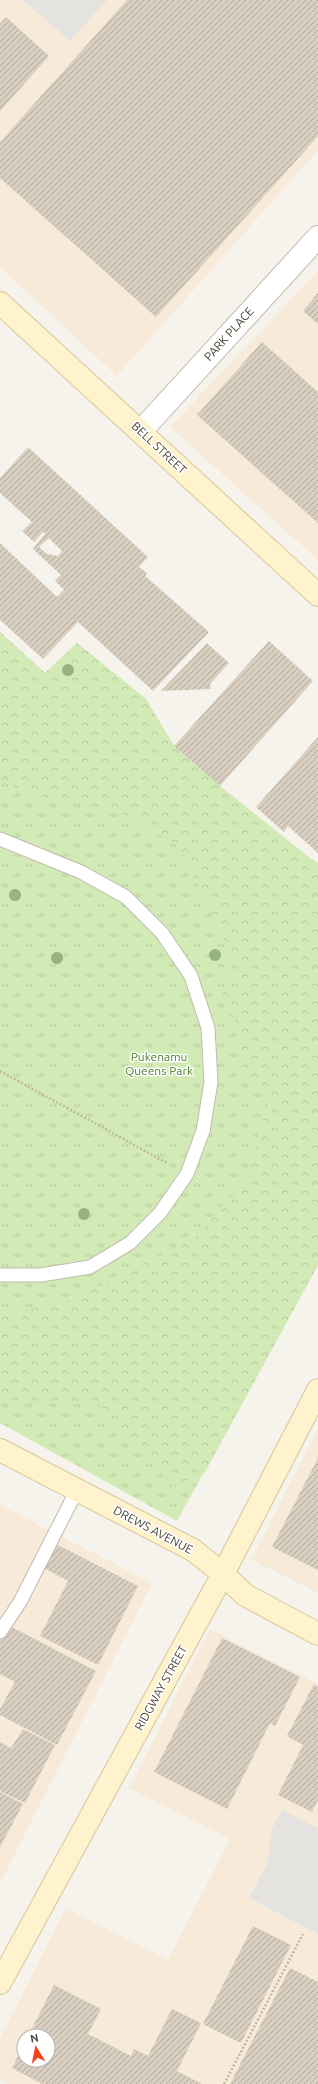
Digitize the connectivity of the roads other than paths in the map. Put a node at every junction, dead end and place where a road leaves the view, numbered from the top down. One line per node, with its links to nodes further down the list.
1 (318, 237): 3 (street, PARK PLACE)
2 (0, 303): 3 (street, BELL STREET)
3 (141, 431): 4 (street, BELL STREET)
4 (318, 595)
5 (0, 839): 6 (lane)
6 (0, 1275)
7 (318, 1390): 10 (street, RIDGWAY STREET)
8 (0, 1450): 9 (street, DREWS AVENUE)
9 (77, 1490): 10 (street, DREWS AVENUE); 11 (lane)
10 (223, 1574): 12 (street, DREWS AVENUE); 13 (street, RIDGWAY STREET)
11 (0, 1632)
12 (318, 1634)
13 (0, 1983)

